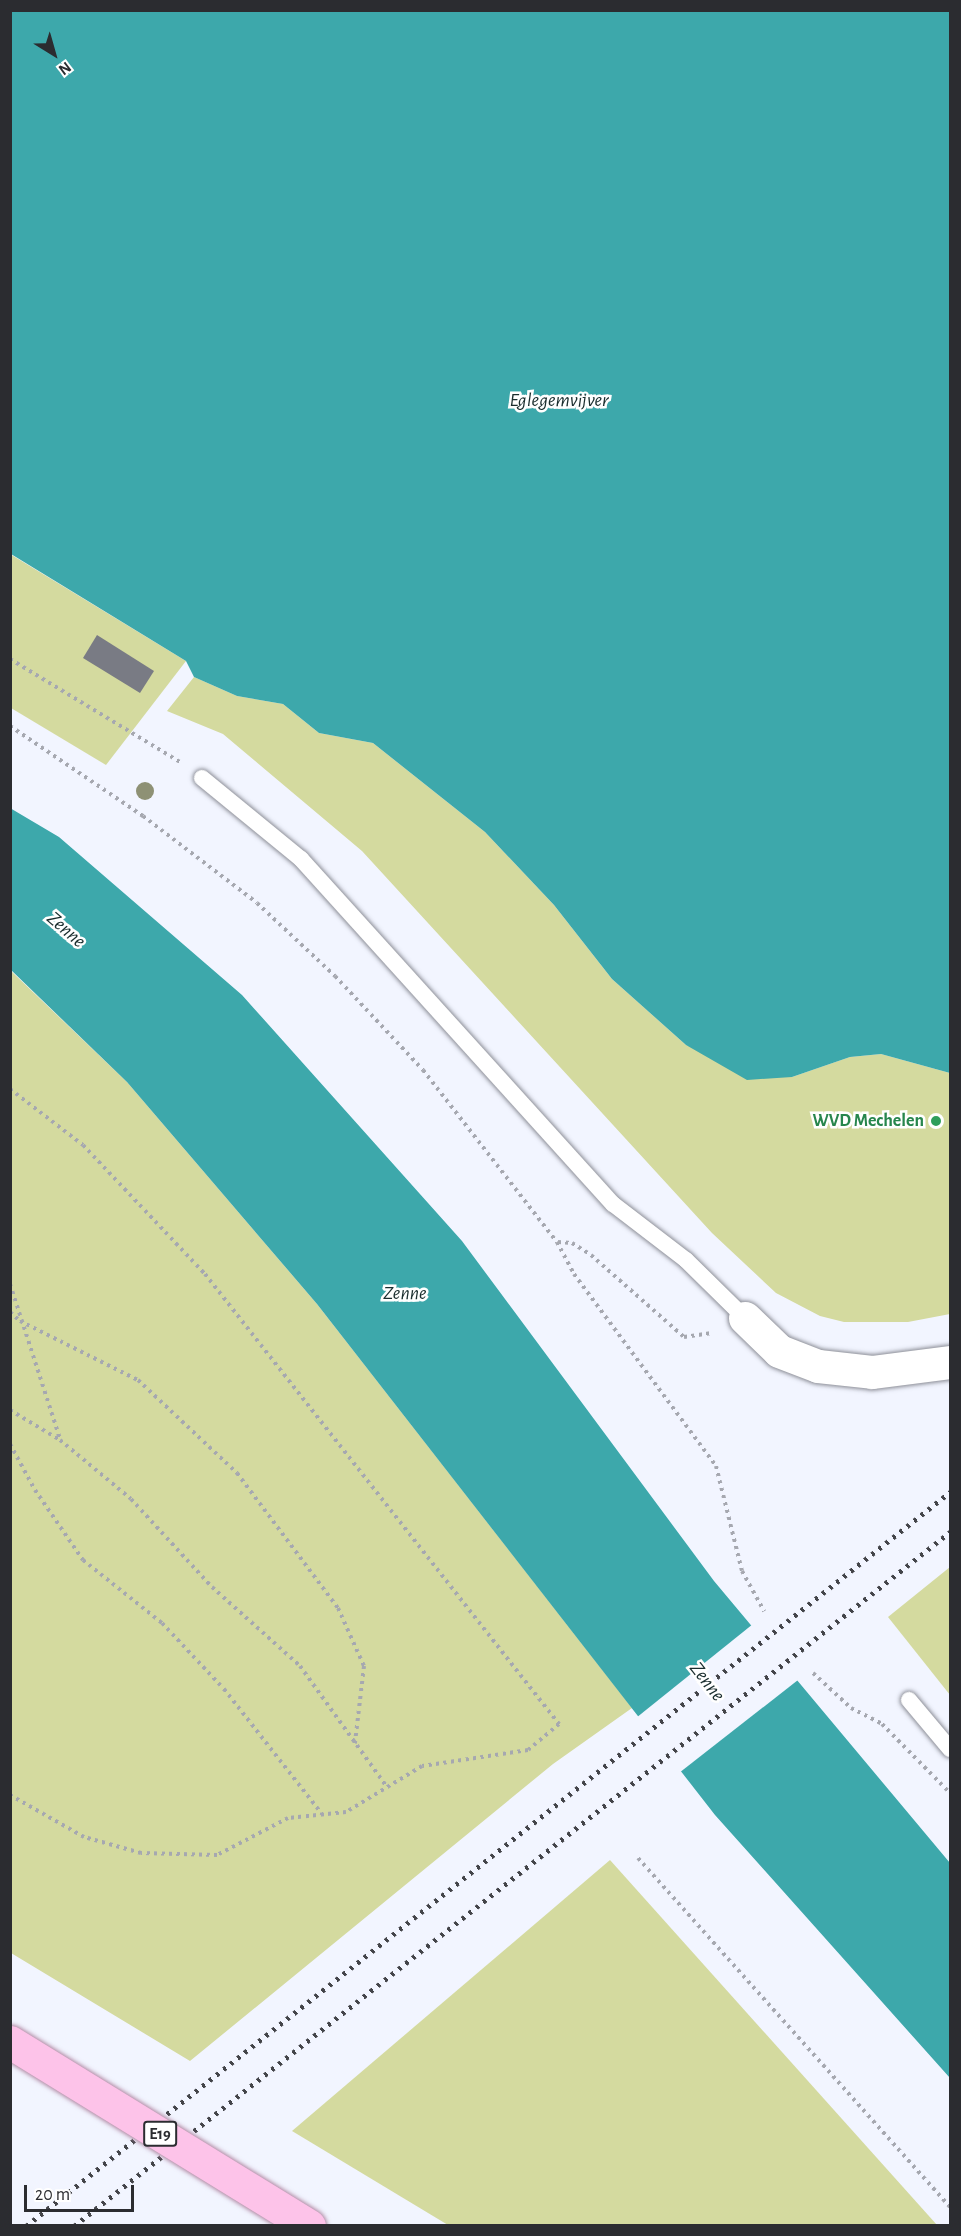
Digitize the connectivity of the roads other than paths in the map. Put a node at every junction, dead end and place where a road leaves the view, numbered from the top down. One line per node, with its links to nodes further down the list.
1 (202, 778): 2 (lane)
2 (745, 1318): 3 (street)
3 (951, 1362)
4 (909, 1700): 5 (lane)
5 (951, 1749)
6 (10, 2042): 7 (highway, E19, bridge)
7 (309, 2226)

